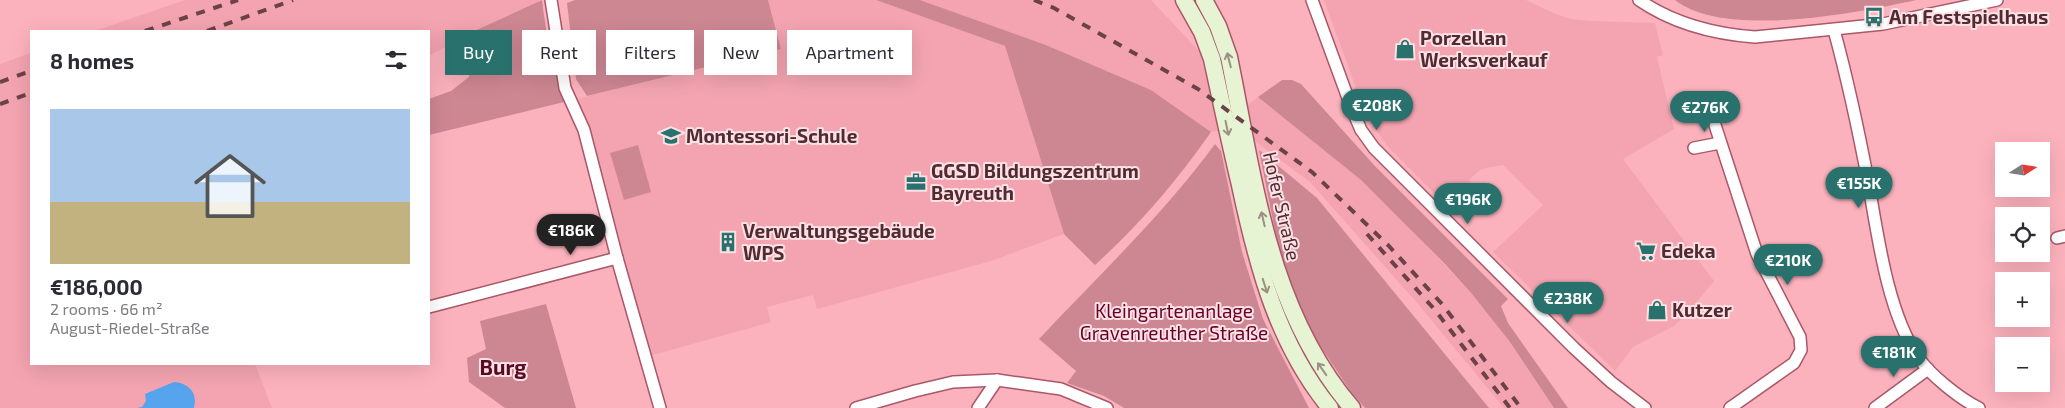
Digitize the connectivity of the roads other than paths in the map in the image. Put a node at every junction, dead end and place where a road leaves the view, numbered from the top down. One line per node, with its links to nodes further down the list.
1 (1184, 0): 15 (main road, Hofer Straße, one-way to 15)
2 (1204, 0): 21 (main road, Hofer Straße, one-way to 2)
3 (1312, 0): 22 (street)
4 (1638, 0): 7 (street)
5 (1998, 0): 7 (street)
6 (552, 4): 11 (street)
7 (1834, 30): 13 (street)
8 (1715, 125): 9 (street)
9 (1720, 143): 10 (street); 23 (street)
10 (1694, 148)
11 (617, 258): 12 (street); 16 (street)
12 (430, 307)
13 (1928, 369): 24 (street); 25 (street)
14 (997, 380): 17 (street); 18 (street); 19 (street)
15 (1321, 401): 20 (main road, Hofer Straße)
16 (660, 408)
17 (856, 408)
18 (978, 408)
19 (1107, 408)
20 (1330, 408)
21 (1352, 408)
22 (1645, 408)
23 (1730, 408)
24 (1875, 408)
25 (1979, 408)

